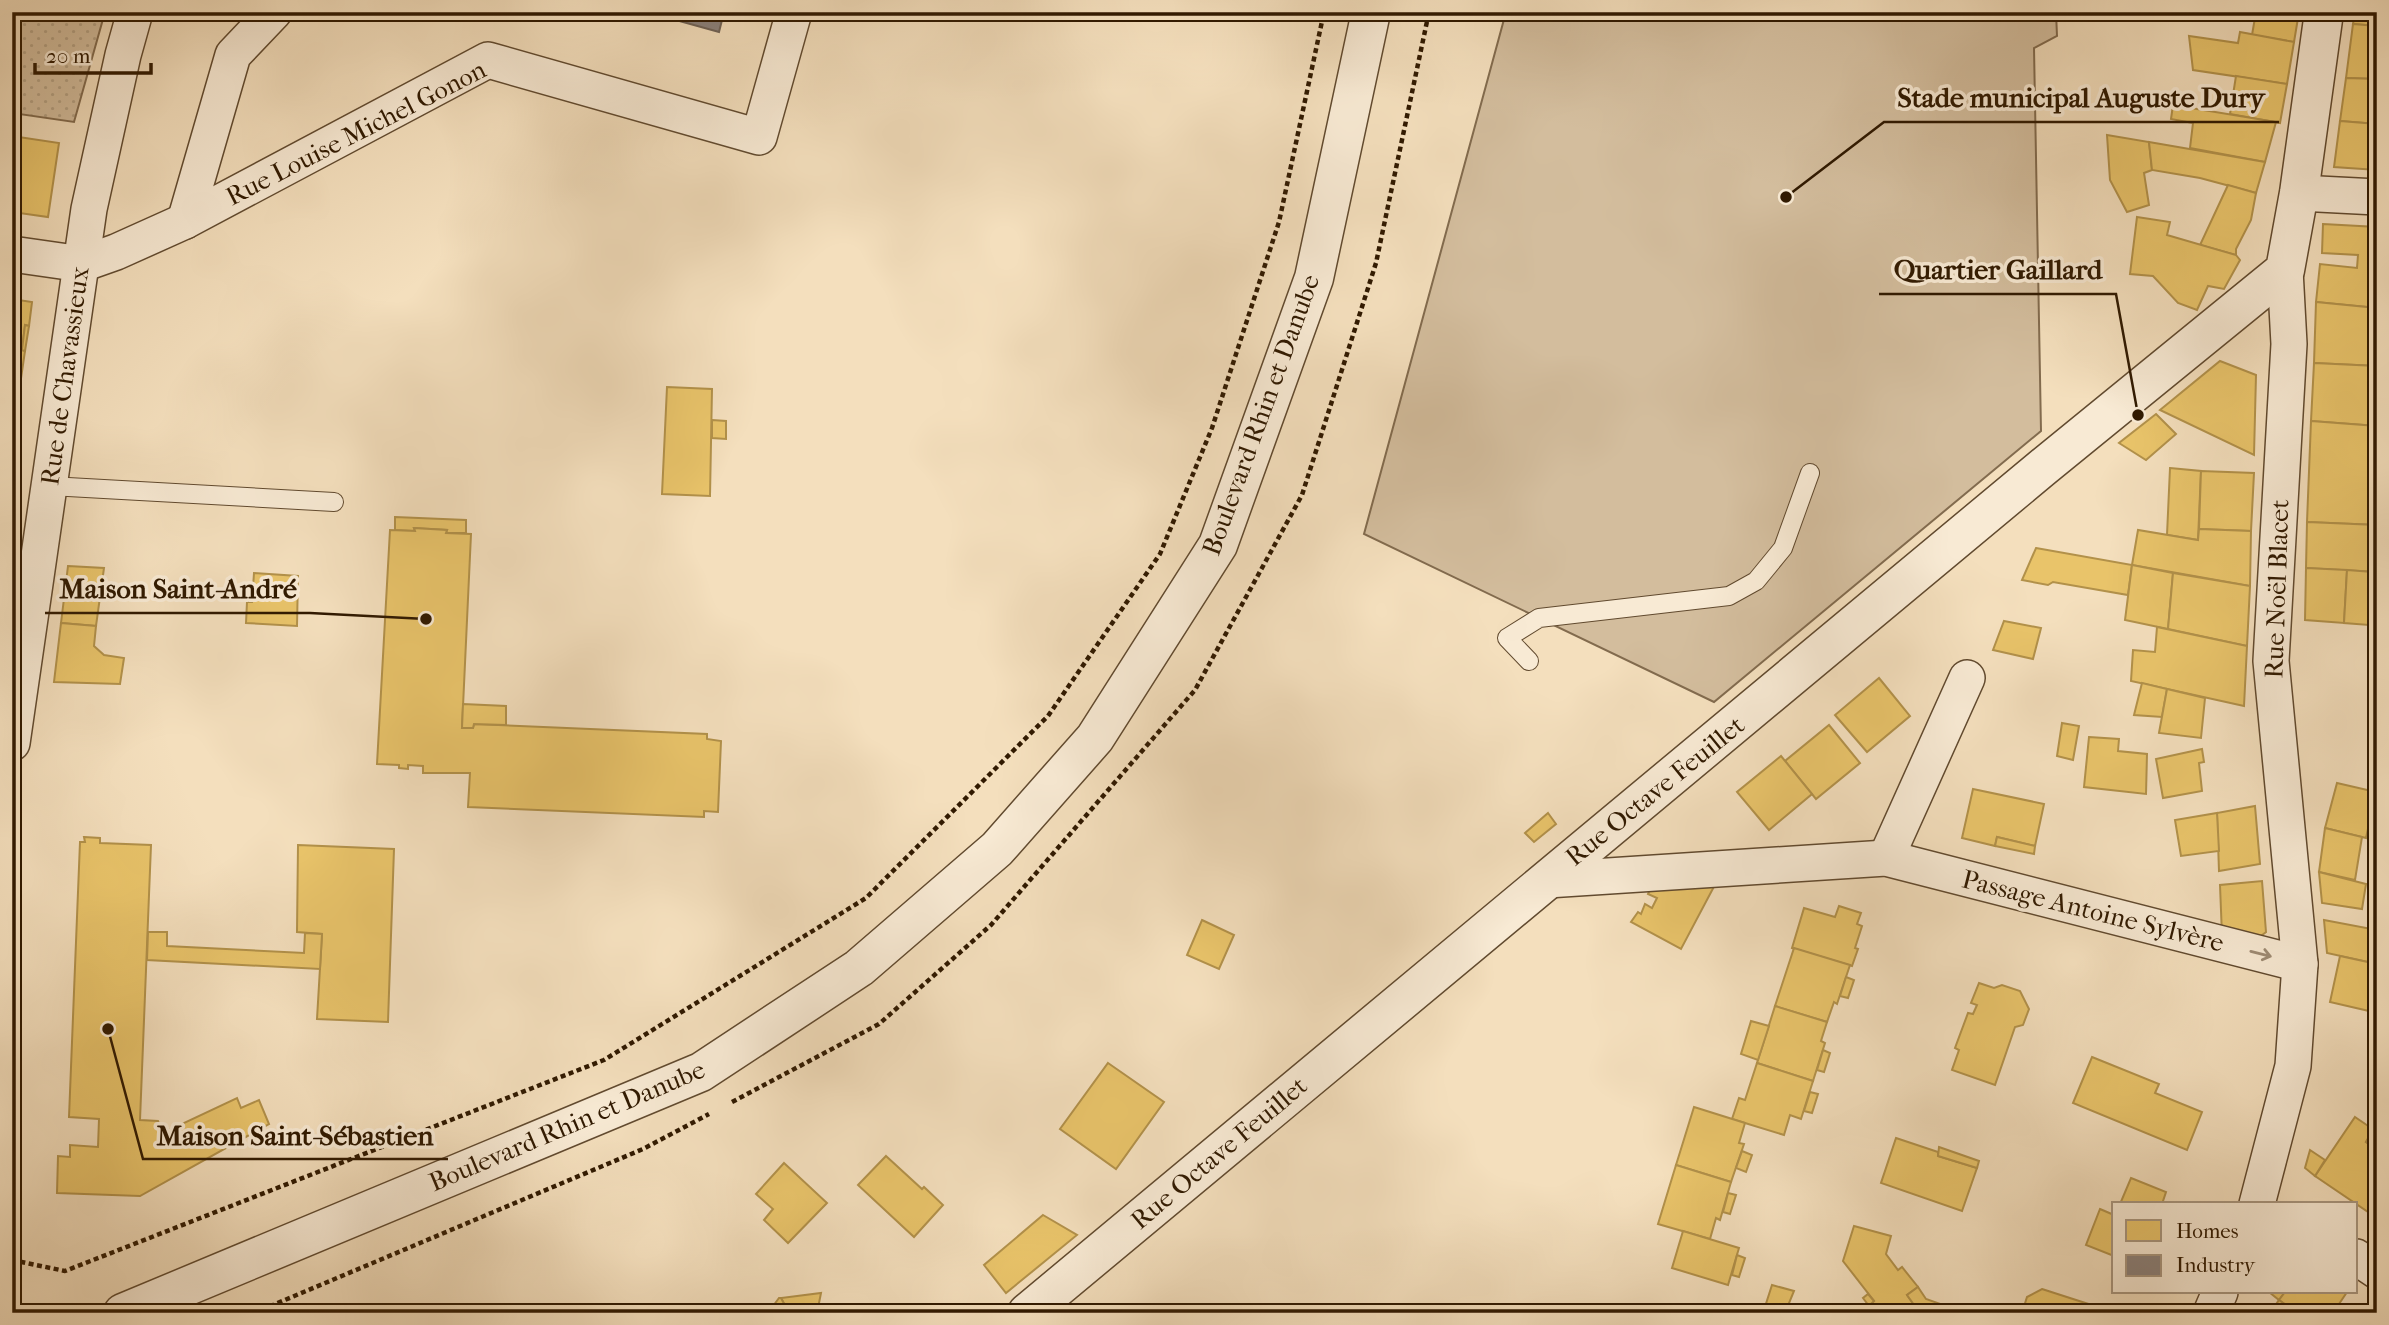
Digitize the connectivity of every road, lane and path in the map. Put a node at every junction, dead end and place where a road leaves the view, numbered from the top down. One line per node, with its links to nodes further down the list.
1 (135, 12): 12 (street, Rue de Chavassieux)
2 (274, 12): 10 (street)
3 (794, 12): 10 (street, Rue Louise Michel Gonon)
4 (1324, 12): 27 (path)
5 (1371, 12): 30 (street, Boulevard Rhin et Danube)
6 (1429, 12): 23 (path)
7 (2324, 12): 8 (street, Rue Noël Blacet)
8 (2299, 193): 9 (street); 13 (street, Rue Noël Blacet)
9 (2377, 197)
10 (186, 221): 12 (street, Rue Louise Michel Gonon)
11 (12, 254): 12 (street)
12 (82, 264): 15 (street, Rue de Chavassieux)
13 (2285, 270): 21 (street, Rue Octave Feuillet); 22 (street, Rue Noël Blacet)
14 (1811, 473): 17 (lane)
15 (50, 486): 16 (lane); 19 (street, Rue de Chavassieux)
16 (334, 502)
17 (1530, 661)
18 (1968, 678): 20 (street)
19 (12, 743)
20 (1886, 858): 21 (street, Passage Antoine Sylvère); 22 (street, Passage Antoine Sylvère, one-way to 22)
21 (1547, 880): 32 (street, Rue Octave Feuillet)
22 (2300, 964): 25 (street, Rue Noël Blacet)
23 (726, 1105)
24 (714, 1111): 31 (path)
25 (2262, 1202)
26 (2358, 1258): 28 (street)
27 (12, 1260)
28 (2377, 1271)
29 (2219, 1294): 33 (street)
30 (123, 1313)
31 (254, 1313)
32 (1027, 1313)
33 (2211, 1313)

